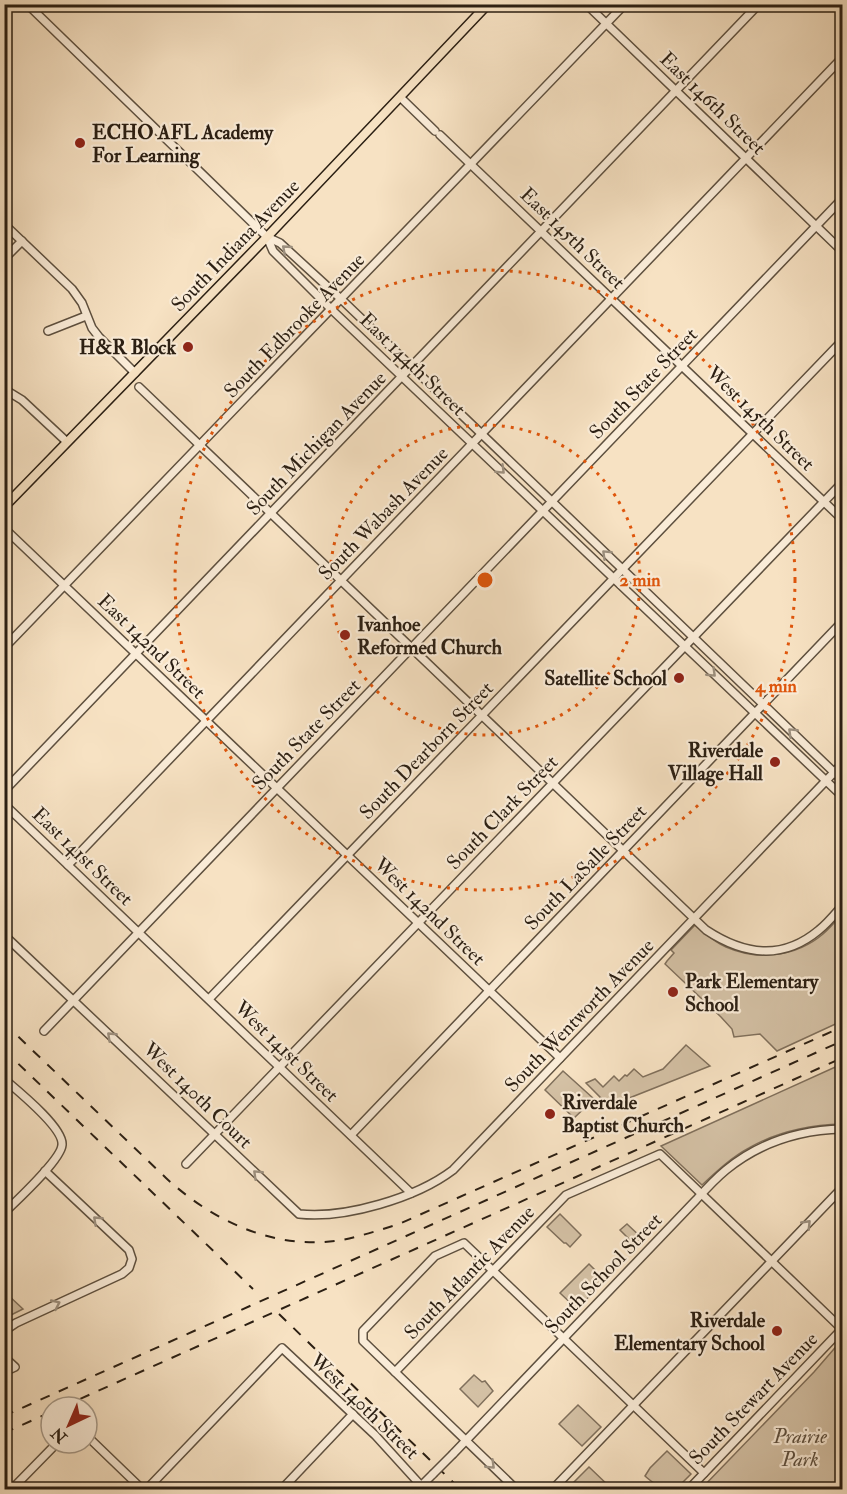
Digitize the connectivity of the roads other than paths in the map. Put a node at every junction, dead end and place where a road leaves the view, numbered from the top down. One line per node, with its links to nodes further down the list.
1 (27, 4): 16 (street, East 144th Street)
2 (488, 4): 9 (main road, South Indiana Avenue)
3 (586, 4): 6 (street, East 146th Street)
4 (625, 4): 6 (street, South Edbrooke Avenue)
5 (759, 4): 8 (street, South Michigan Avenue)
6 (606, 24): 8 (street, East 146th Street); 11 (street, South Edbrooke Avenue)
7 (843, 58): 10 (street, South Wabash Avenue)
8 (676, 91): 10 (street, East 146th Street); 15 (street, South Michigan Avenue)
9 (400, 97): 11 (street, East 145th Street); 16 (main road, South Indiana Avenue)
10 (746, 158): 14 (street, East 146th Street); 20 (street, South Wabash Avenue)
11 (471, 165): 15 (street, East 145th Street); 21 (street, South Edbrooke Avenue)
12 (843, 199): 14 (street, South State Street)
13 (4, 224): 17 (street)
14 (817, 226): 18 (street, East 146th Street); 26 (street, South State Street)
15 (542, 232): 20 (street, East 145th Street); 27 (street, South Michigan Avenue)
16 (267, 237): 21 (street, East 144th Street, one-way to 16); 22 (street, East 144th Street); 28 (main road, South Indiana Avenue)
17 (22, 241): 19 (street); 23 (street)
18 (843, 250)
19 (4, 259)
20 (612, 298): 26 (street, East 145th Street); 32 (street, South Wabash Avenue)
21 (341, 299): 22 (street, South Edbrooke Avenue); 27 (street, East 144th Street)
22 (331, 309): 29 (street, East 144th Street); 36 (street, South Edbrooke Avenue)
23 (86, 316): 24 (street); 28 (street)
24 (48, 331)
25 (843, 341): 33 (street, South Dearborn Street)
26 (682, 366): 33 (street, West 145th Street); 38 (street, South State Street)
27 (412, 367): 29 (street, South Michigan Avenue); 32 (street, East 144th Street)
28 (135, 373): 34 (main road, South Indiana Avenue)
29 (402, 377): 35 (street, East 144th Street); 42 (street, South Michigan Avenue)
30 (139, 387): 36 (street)
31 (4, 389): 34 (street)
32 (482, 434): 35 (street, South Wabash Avenue); 38 (street, East 144th Street)
33 (753, 434): 39 (street, West 145th Street); 45 (street, South Dearborn Street)
34 (67, 442): 40 (main road, South Indiana Avenue)
35 (472, 444): 41 (street, East 144th Street, one-way to 41); 47 (street, South Wabash Avenue)
36 (200, 445): 42 (street); 48 (street, South Edbrooke Avenue)
37 (843, 483): 39 (street, South Clark Street)
38 (552, 502): 41 (street, South State Street); 45 (street, East 144th Street, one-way to 38)
39 (825, 502): 43 (street, West 145th Street); 50 (street, South Clark Street)
40 (4, 507)
41 (543, 511): 46 (street, East 144th Street); 53 (street, South State Street)
42 (271, 513): 47 (street); 54 (street, South Michigan Avenue)
43 (843, 519)
44 (4, 528): 48 (street, East 142nd Street)
45 (623, 569): 46 (street, South Dearborn Street); 50 (street, East 144th Street)
46 (614, 579): 51 (street, East 144th Street); 57 (street, South Dearborn Street)
47 (341, 580): 53 (street); 58 (street, South Wabash Avenue)
48 (65, 586): 52 (street, South Edbrooke Avenue); 54 (street, East 142nd Street)
49 (843, 622): 55 (street, South LaSalle Street)
50 (694, 637): 51 (street, South Clark Street); 55 (street, East 144th Street)
51 (685, 646): 56 (street, East 144th Street, one-way to 56); 63 (street, South Clark Street)
52 (4, 648)
53 (412, 648): 57 (street); 64 (street, South State Street)
54 (136, 654): 58 (street, East 142nd Street); 65 (street, South Michigan Avenue)
55 (764, 705): 56 (street, South LaSalle Street); 60 (street, East 144th Street, one-way to 55)
56 (755, 713): 62 (street, East 144th Street); 68 (street, South LaSalle Street)
57 (482, 716): 63 (street); 69 (street, South Dearborn Street)
58 (206, 721): 64 (street, East 142nd Street); 70 (street, South Wabash Avenue)
59 (843, 764): 60 (street, South Wentworth Avenue)
60 (835, 772): 61 (street, East 144th Street); 62 (street, South Wentworth Avenue)
61 (843, 780)
62 (827, 781): 66 (street, East 144th Street); 72 (street, South Wentworth Avenue)
63 (553, 783): 68 (street); 73 (street, South Clark Street)
64 (277, 789): 69 (street, West 142nd Street); 74 (street, South State Street)
65 (4, 791)
66 (843, 796)
67 (4, 804): 70 (street, East 141st Street)
68 (623, 851): 72 (street); 76 (street, South LaSalle Street)
69 (347, 855): 73 (street, West 142nd Street); 77 (street, South Dearborn Street)
70 (68, 865): 74 (street, East 141st Street)
71 (843, 906): 72 (street)
72 (694, 919): 80 (street, South Wentworth Avenue)
73 (418, 923): 76 (street, West 142nd Street); 81 (street, South Clark Street)
74 (139, 933): 77 (street, West 141st Street); 78 (street, South State Street)
75 (4, 935): 78 (street, West 140th Court)
76 (489, 991): 80 (street, West 142nd Street); 85 (street, South LaSalle Street)
77 (209, 999): 81 (street, West 141st Street)
78 (74, 1000): 79 (street, South State Street); 84 (street, West 140th Court, one-way to 78)
79 (44, 1031)
80 (560, 1058): 89 (street, South Wentworth Avenue)
81 (280, 1067): 84 (street, South Clark Street); 85 (street, West 141st Street)
82 (4, 1079): 87 (street)
83 (843, 1129): 90 (street, South School Street)
84 (215, 1134): 86 (street, South Clark Street); 92 (street, West 140th Court, one-way to 84)
85 (351, 1135): 89 (street, West 141st Street)
86 (186, 1164)
87 (45, 1171): 91 (street); 96 (street, one-way to 87)
88 (843, 1188): 93 (street, one-way to 88)
89 (411, 1193): 92 (street, South Wentworth Avenue)
90 (702, 1194): 93 (street); 94 (street, South Atlantic Avenue); 97 (street, South School Street)
91 (4, 1213)
92 (299, 1214)
93 (772, 1261): 95 (street); 101 (street)
94 (493, 1271): 97 (street); 100 (street, South Atlantic Avenue); 100 (street)
95 (843, 1329): 106 (street, South Stewart Avenue)
96 (4, 1331)
97 (563, 1338): 101 (street); 103 (street, South School Street)
98 (4, 1357): 99 (street)
99 (4, 1372)
100 (395, 1372): 103 (street)
101 (634, 1405): 106 (street); 112 (street)
102 (353, 1414): 107 (street, West 140th Street); 109 (street, West 140th Street); 110 (street)
103 (466, 1440): 107 (street, South School Street, bridge); 111 (street, one-way to 111)
104 (99, 1447): 109 (street)
105 (45, 1455): 108 (street)
106 (704, 1473): 113 (street, South Stewart Avenue)
107 (421, 1488)
108 (11, 1490)
109 (144, 1490)
110 (281, 1490)
111 (517, 1490)
112 (552, 1490)
113 (688, 1490)

